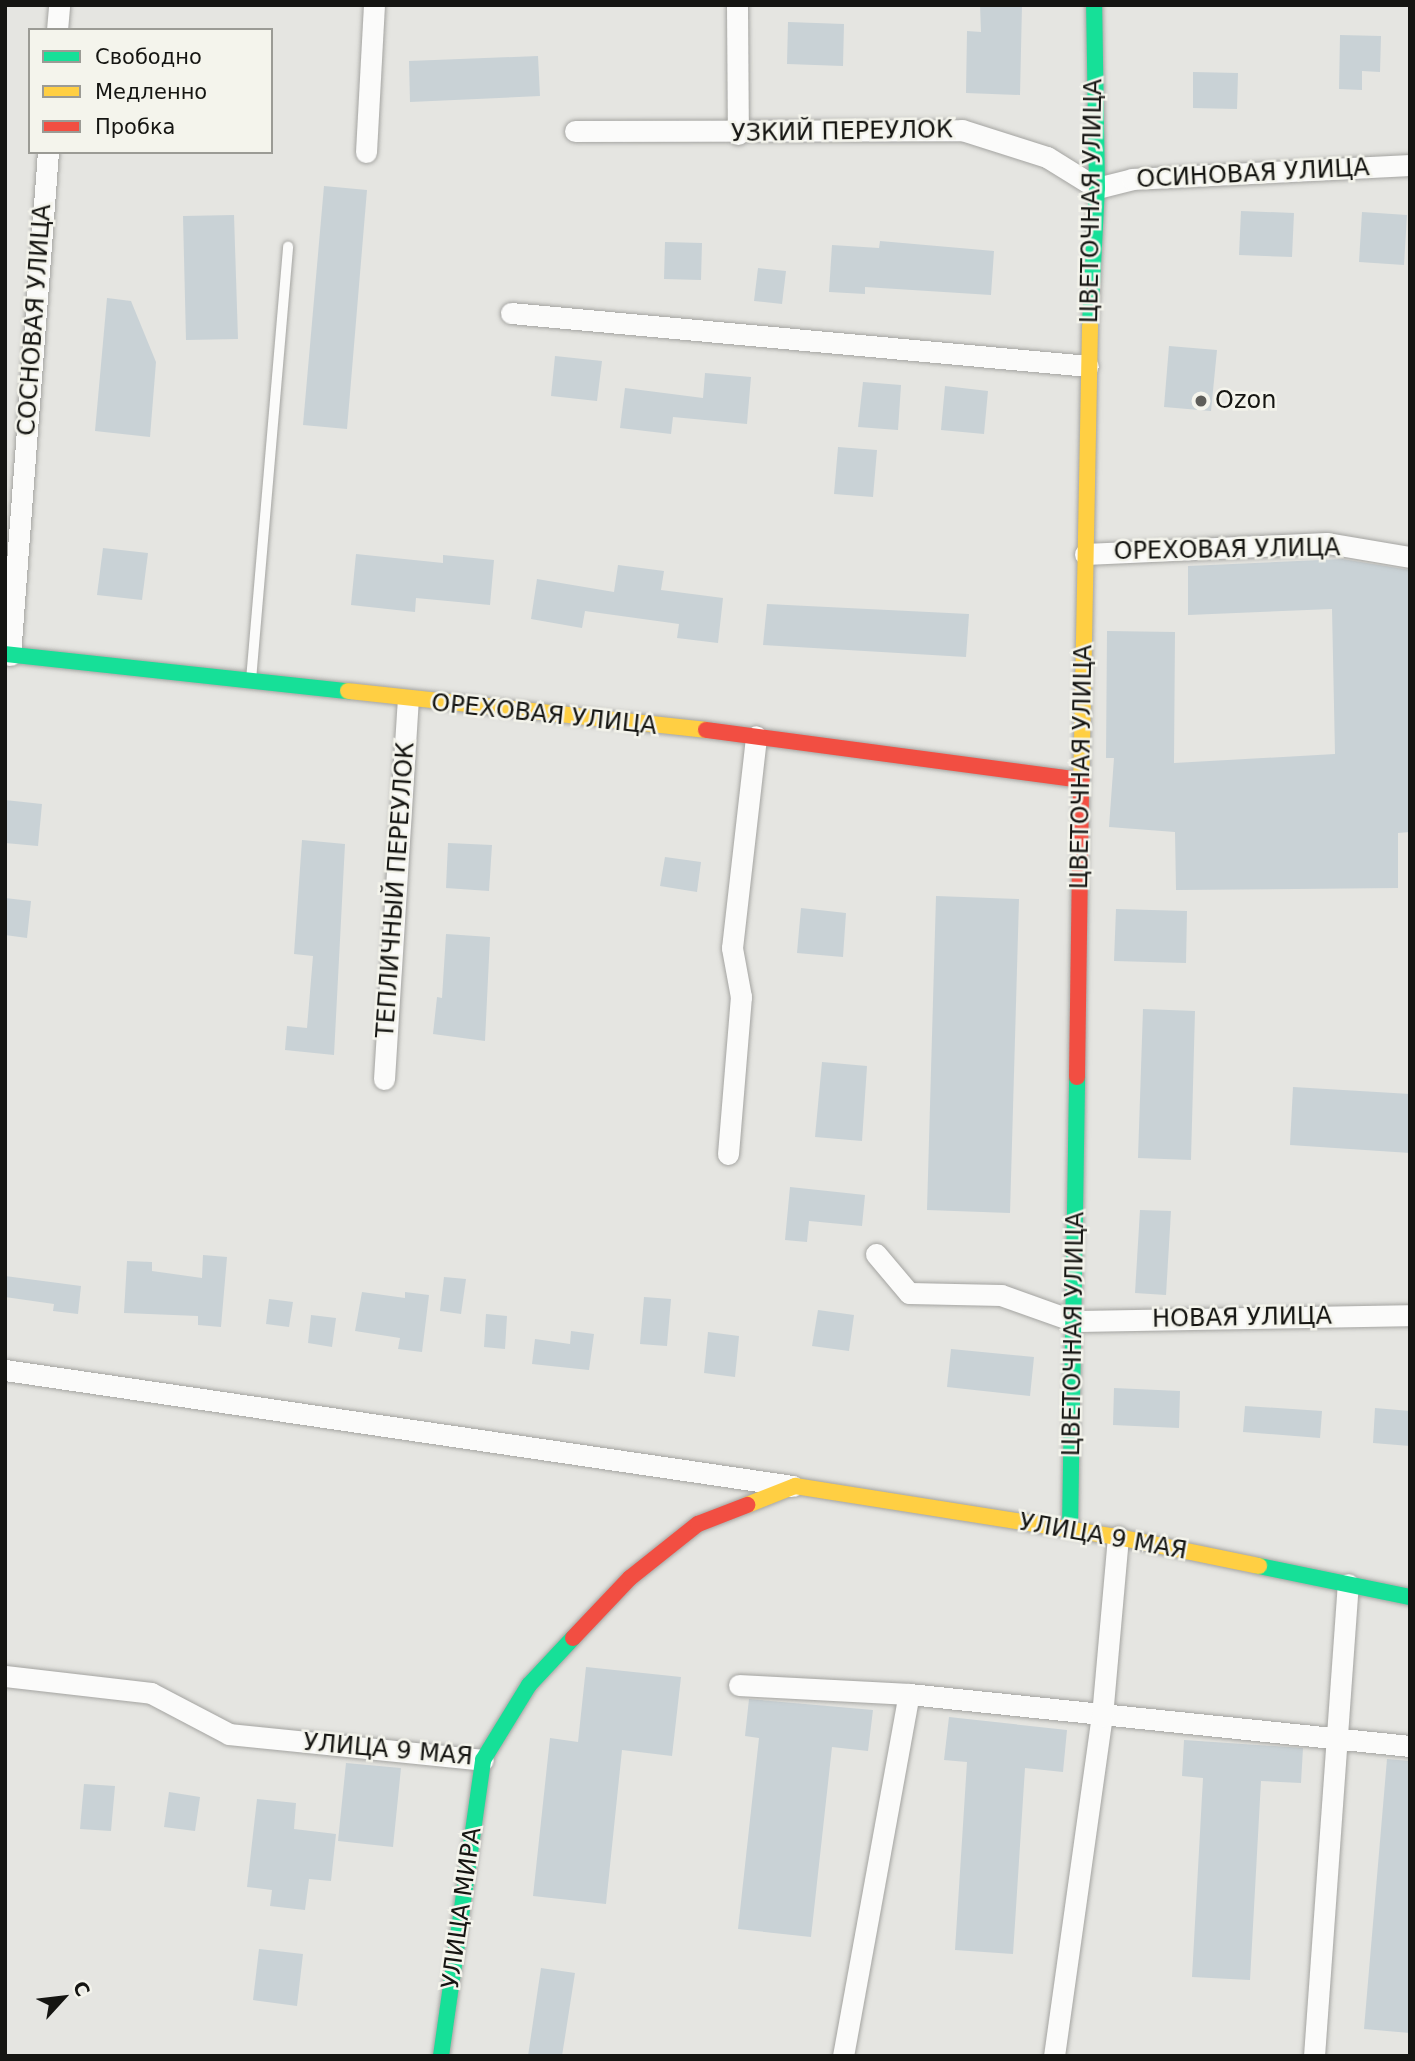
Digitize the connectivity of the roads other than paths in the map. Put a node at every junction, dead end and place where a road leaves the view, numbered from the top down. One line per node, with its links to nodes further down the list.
1 (59, 5): 5 (street)
2 (374, 5): 8 (street)
3 (737, 5): 7 (street)
4 (1094, 5): 11 (street, ЦВЕТОЧНАЯ УЛИЦА)
5 (57, 28)
6 (576, 131): 7 (street, УЗКИЙ ПЕРЕУЛОК)
7 (738, 134): 11 (street, УЗКИЙ ПЕРЕУЛОК)
8 (366, 152)
9 (48, 154): 17 (street, СОСНОВАЯ УЛИЦА)
10 (1410, 165): 11 (street, ОСИНОВАЯ УЛИЦА)
11 (1097, 188): 14 (street, ЦВЕТОЧНАЯ УЛИЦА)
12 (288, 247): 18 (lane)
13 (511, 313): 14 (street)
14 (1088, 366): 15 (street, ЦВЕТОЧНАЯ УЛИЦА)
15 (1085, 554): 16 (street, ОРЕХОВАЯ УЛИЦА); 21 (street, ЦВЕТОЧНАЯ УЛИЦА)
16 (1410, 557)
17 (8, 654): 18 (street, ОРЕХОВАЯ УЛИЦА)
18 (251, 683): 19 (street, ОРЕХОВАЯ УЛИЦА)
19 (408, 701): 20 (street, ОРЕХОВАЯ УЛИЦА); 22 (street, ТЕПЛИЧНЫЙ ПЕРЕУЛОК)
20 (756, 736): 21 (street, ОРЕХОВАЯ УЛИЦА); 23 (street)
21 (1082, 780): 26 (street, ЦВЕТОЧНАЯ УЛИЦА)
22 (384, 1079)
23 (728, 1154)
24 (876, 1254): 26 (street)
25 (1410, 1315): 26 (street, НОВАЯ УЛИЦА)
26 (1074, 1321): 29 (street, ЦВЕТОЧНАЯ УЛИЦА)
27 (5, 1370): 28 (street, УЛИЦА 9 МАЯ)
28 (794, 1486): 29 (street, УЛИЦА 9 МАЯ); 39 (street, УЛИЦА 9 МАЯ)
29 (1070, 1530): 30 (street, УЛИЦА 9 МАЯ)
30 (1118, 1538): 31 (street, УЛИЦА 9 МАЯ); 36 (street)
31 (1348, 1584): 32 (street, УЛИЦА 9 МАЯ); 37 (street)
32 (1410, 1597)
33 (5, 1676): 39 (street, УЛИЦА 9 МАЯ)
34 (739, 1685): 35 (street)
35 (909, 1694): 36 (street); 41 (street)
36 (1102, 1716): 37 (street); 42 (street)
37 (1338, 1741): 38 (street); 43 (street)
38 (1410, 1746)
39 (483, 1760): 40 (street, УЛИЦА МИРА)
40 (441, 2056)
41 (843, 2056)
42 (1054, 2056)
43 (1314, 2056)

